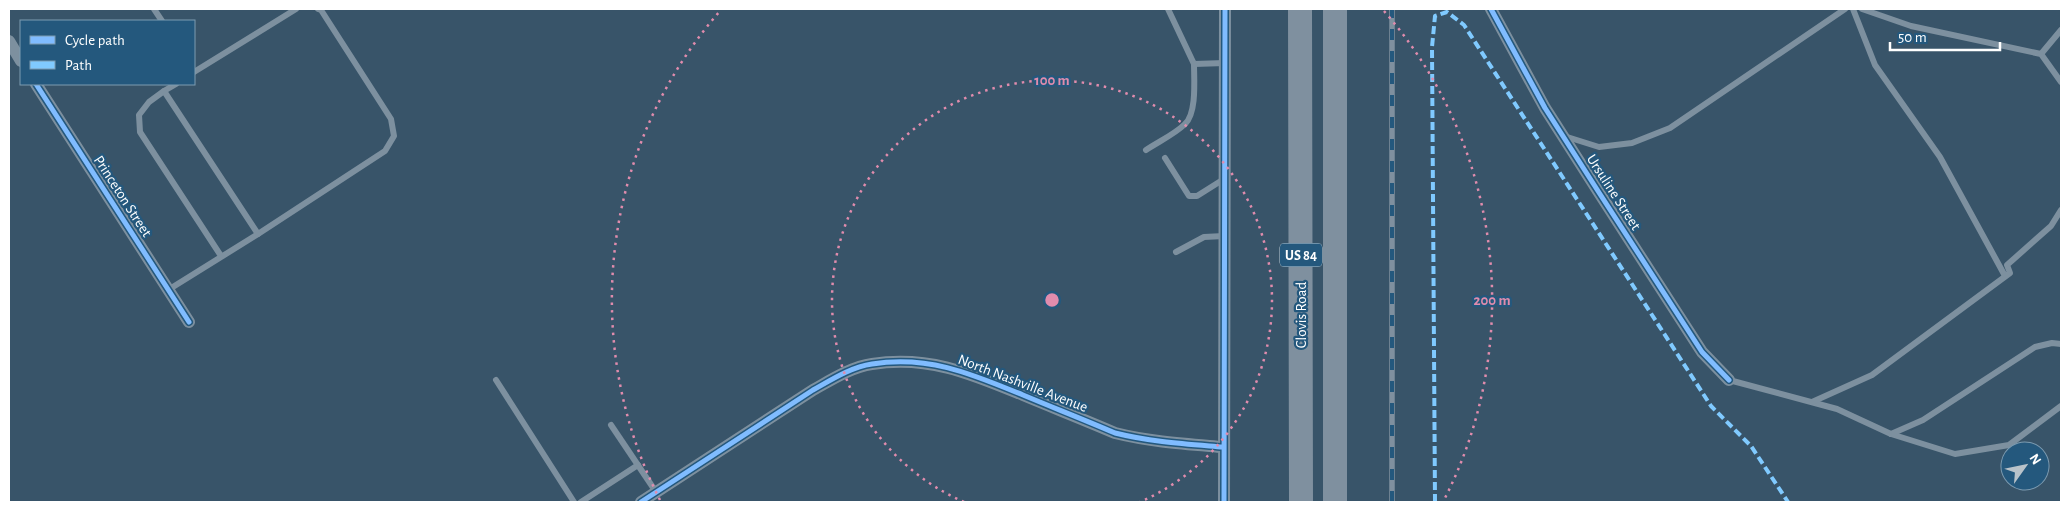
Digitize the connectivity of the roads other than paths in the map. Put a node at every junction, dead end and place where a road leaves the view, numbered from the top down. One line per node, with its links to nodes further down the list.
1 (154, 9): 12 (lane)
2 (296, 9): 19 (lane)
3 (318, 9): 29 (lane)
4 (1168, 9): 18 (lane)
5 (1225, 9): 17 (street)
6 (1300, 9): 50 (highway, Clovis Road / US 84)
7 (1335, 9): 51 (highway, US 84)
8 (1491, 9): 24 (street, Ursuline Street)
9 (1845, 9): 24 (lane)
10 (1853, 9): 33 (lane)
11 (1862, 9): 15 (lane)
12 (161, 20)
13 (2061, 30): 15 (lane)
14 (9, 41): 16 (street)
15 (2041, 54): 20 (lane)
16 (20, 59)
17 (1224, 63): 18 (lane); 27 (street)
18 (1194, 64): 25 (lane)
19 (195, 71)
20 (2061, 82)
21 (37, 85): 34 (street, Princeton Street)
22 (174, 85): 23 (lane)
23 (164, 91): 29 (lane); 32 (lane)
24 (1563, 136): 38 (street, Ursuline Street)
25 (1146, 150)
26 (1165, 158): 27 (lane)
27 (1224, 179): 30 (street)
28 (2061, 210): 33 (lane)
29 (258, 234): 32 (lane)
30 (1224, 236): 31 (lane); 43 (street)
31 (1176, 252)
32 (221, 256): 34 (lane)
33 (2005, 276): 39 (lane)
34 (168, 290): 35 (street, Princeton Street)
35 (189, 322)
36 (2061, 344): 42 (lane)
37 (496, 380): 46 (lane)
38 (1729, 380): 39 (lane)
39 (1812, 402): 42 (lane)
40 (2061, 406): 42 (lane)
41 (611, 425): 44 (lane)
42 (1891, 434)
43 (1223, 447): 45 (street, North Nashville Avenue); 49 (street)
44 (638, 465): 45 (lane); 47 (lane)
45 (656, 492): 48 (street, North Nashville Avenue)
46 (574, 502)
47 (581, 502)
48 (640, 502)
49 (1224, 502)
50 (1301, 502)
51 (1336, 502)

